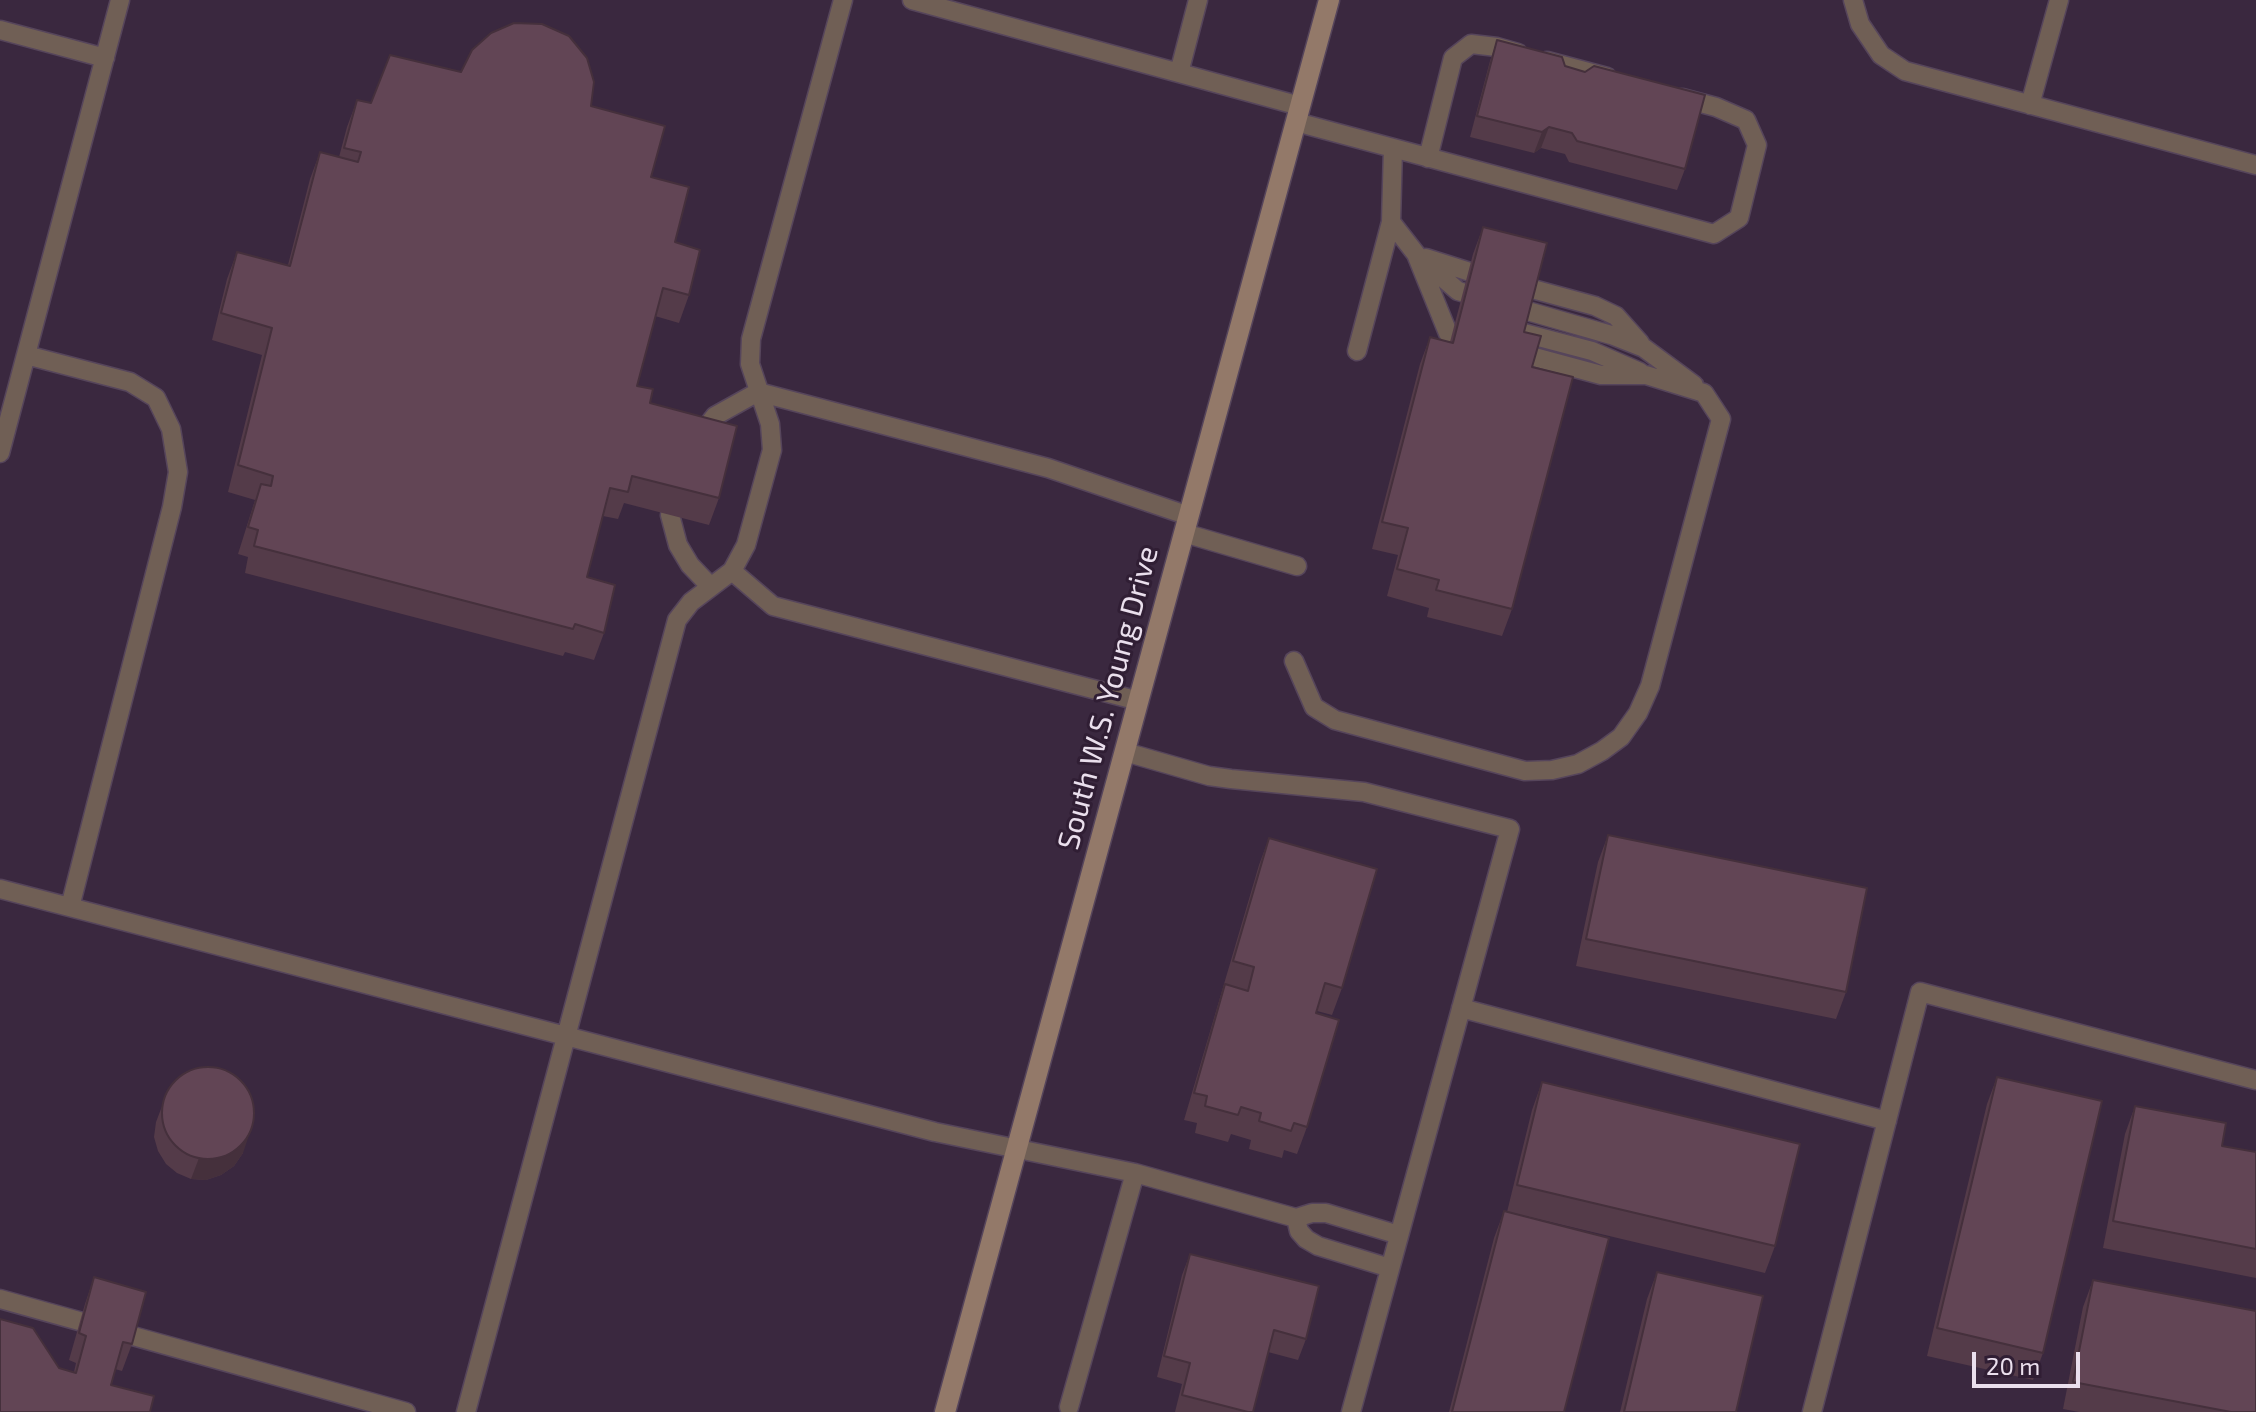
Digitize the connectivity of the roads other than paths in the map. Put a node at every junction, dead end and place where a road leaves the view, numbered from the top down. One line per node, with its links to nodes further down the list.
1 (120, 0): 9 (lane)
2 (843, 0): 25 (lane)
3 (912, 0): 10 (lane)
4 (1198, 0): 10 (lane)
5 (1329, 0): 14 (main road, South W.S. Young Drive)
6 (1853, 0): 13 (lane)
7 (2059, 0): 13 (lane)
8 (0, 30): 9 (lane)
9 (105, 58): 23 (lane)
10 (1179, 73): 14 (lane)
11 (1628, 83): 16 (lane)
12 (1672, 95): 16 (lane)
13 (2030, 105): 17 (lane)
14 (1298, 114): 15 (lane); 31 (main road, South W.S. Young Drive)
15 (1393, 148): 16 (lane); 18 (lane)
16 (1428, 158)
17 (2256, 165)
18 (1391, 222): 19 (lane); 22 (lane)
19 (1416, 254): 20 (lane); 24 (lane); 26 (lane)
20 (1454, 313)
21 (1493, 324): 24 (lane)
22 (1357, 351)
23 (26, 355): 27 (lane); 39 (lane)
24 (1646, 375): 26 (lane)
25 (758, 392): 28 (lane); 31 (lane); 33 (lane)
26 (1704, 393): 35 (lane)
27 (4, 425): 29 (lane)
28 (693, 444)
29 (0, 453)
30 (670, 515): 34 (lane)
31 (1186, 525): 32 (lane); 36 (main road, South W.S. Young Drive)
32 (1297, 566)
33 (732, 571): 34 (lane); 36 (lane)
34 (710, 586): 41 (lane)
35 (1294, 661)
36 (1139, 701): 37 (main road, South W.S. Young Drive)
37 (1125, 752): 40 (lane); 44 (main road, South W.S. Young Drive)
38 (0, 889): 39 (lane)
39 (70, 907): 41 (lane)
40 (1461, 1008): 43 (lane); 47 (lane)
41 (566, 1036): 44 (lane); 52 (lane)
42 (2256, 1080): 43 (lane)
43 (1887, 1121): 55 (lane)
44 (1017, 1149): 45 (lane); 53 (main road, South W.S. Young Drive)
45 (1135, 1173): 46 (lane); 50 (lane)
46 (1296, 1218): 47 (lane); 48 (lane)
47 (1399, 1235): 48 (lane)
48 (1390, 1268): 54 (lane)
49 (0, 1299): 51 (lane)
50 (1069, 1407)
51 (406, 1412)
52 (466, 1412)
53 (945, 1412)
54 (1351, 1412)
55 (1812, 1412)

